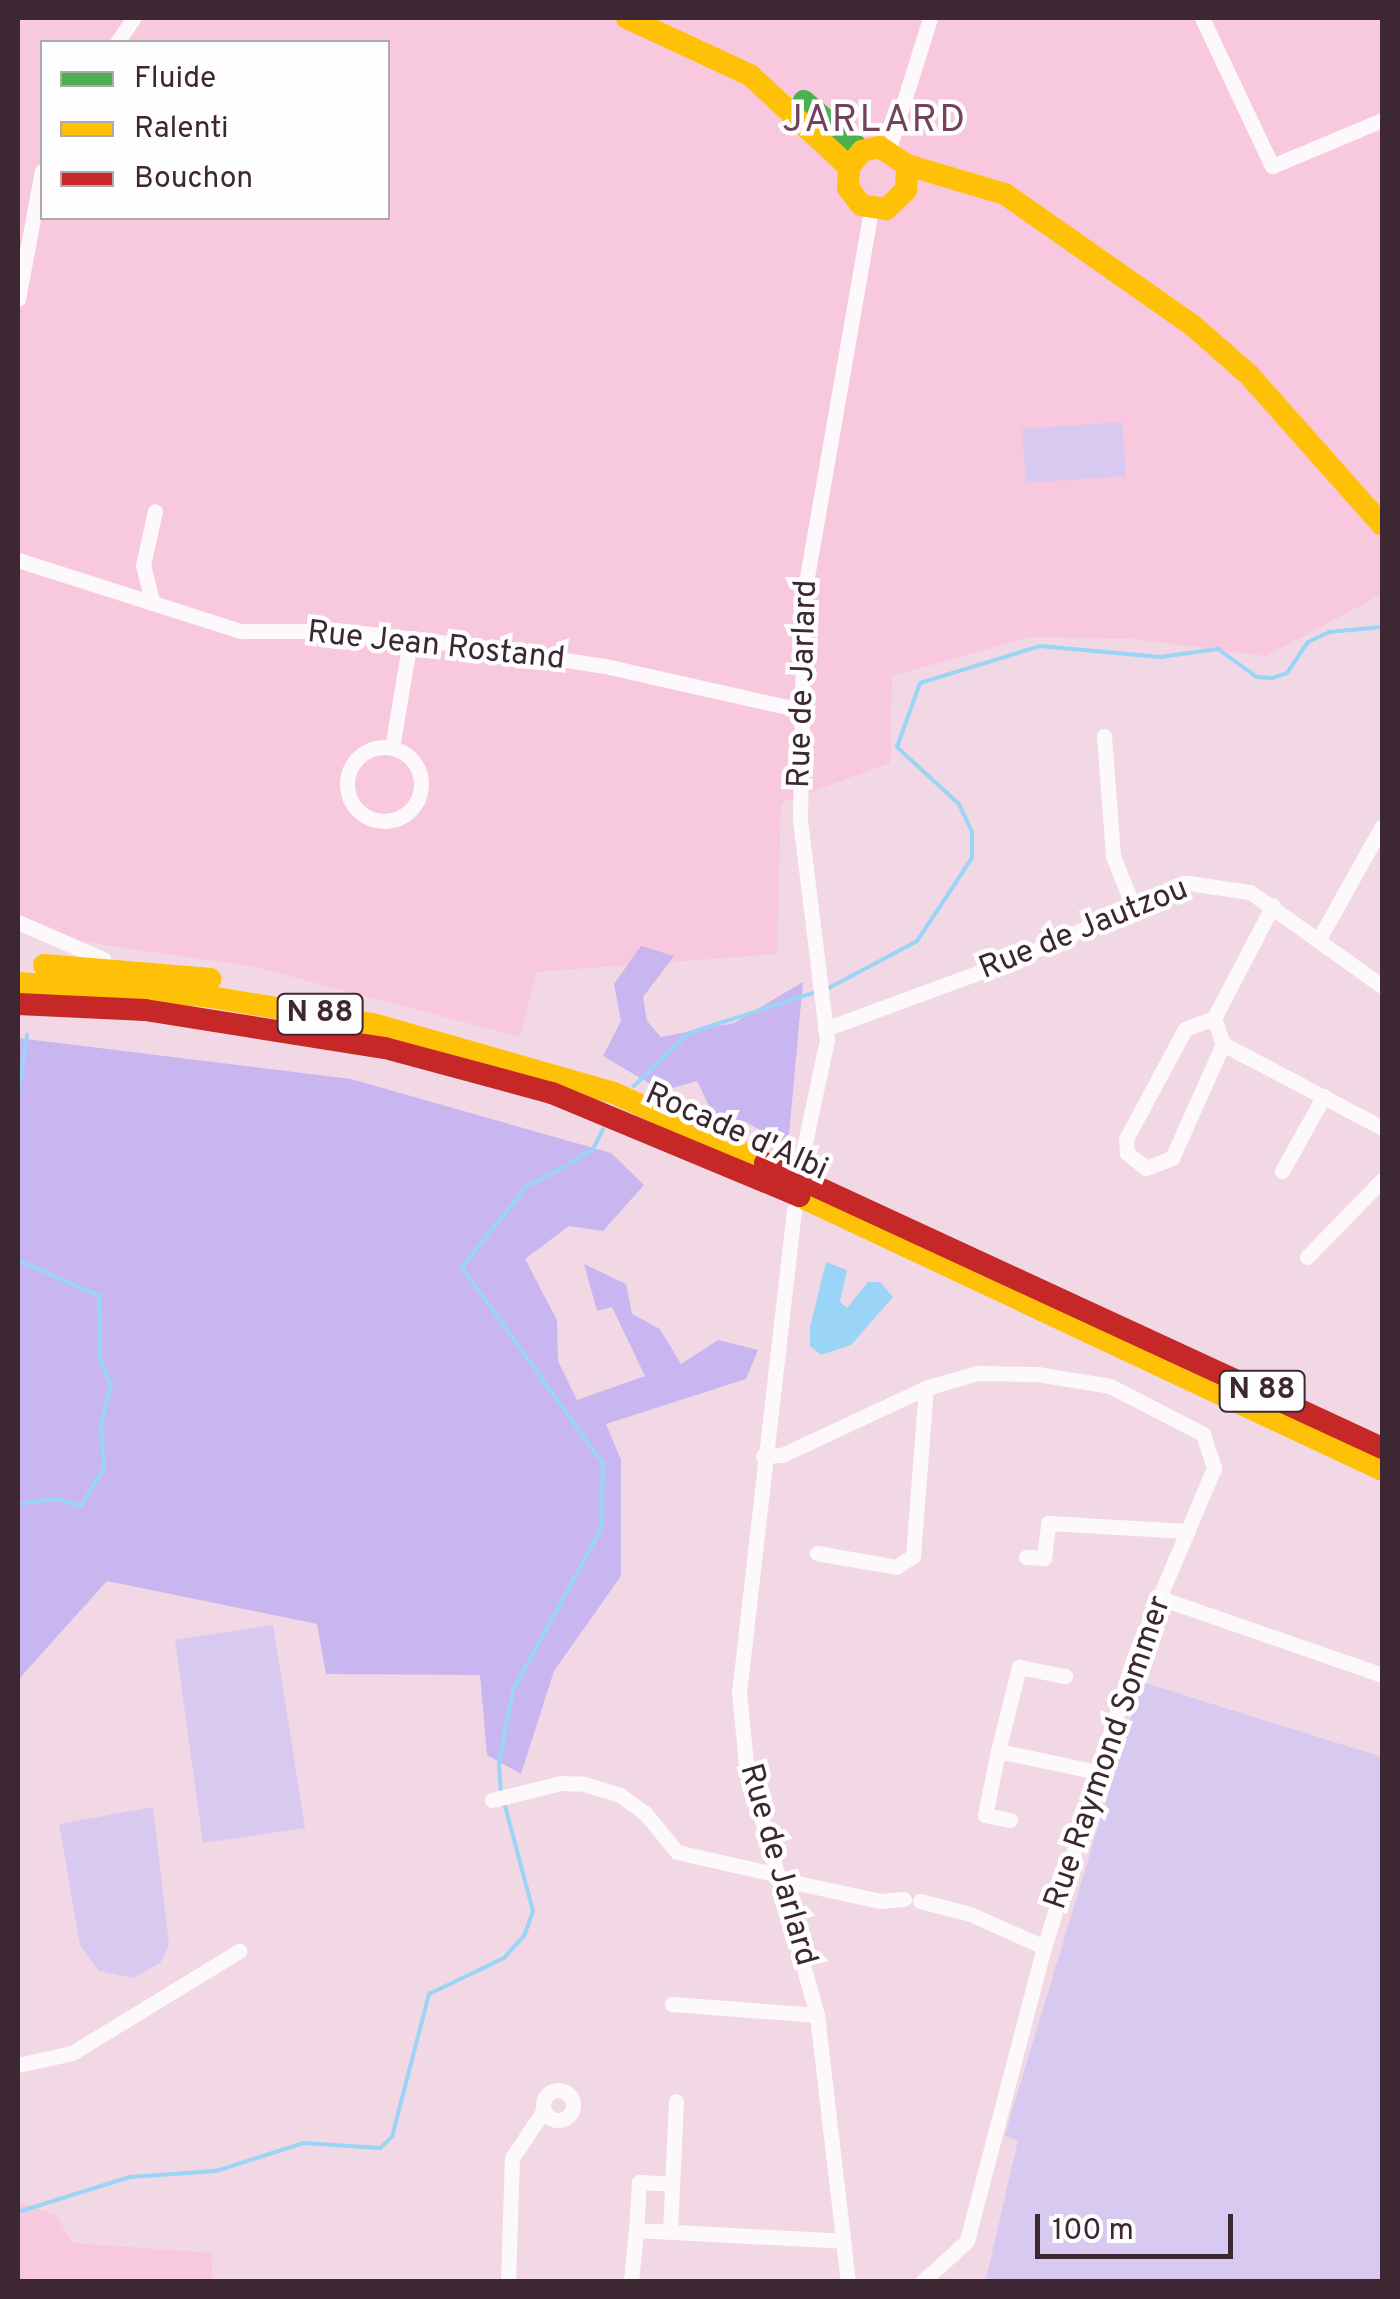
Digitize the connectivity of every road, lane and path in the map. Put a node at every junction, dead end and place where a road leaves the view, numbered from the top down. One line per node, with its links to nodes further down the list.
1 (134, 18): 6 (street)
2 (627, 18): 9 (main road)
3 (659, 18): 9 (main road)
4 (930, 18): 8 (street)
5 (1202, 18): 7 (street)
6 (119, 40)
7 (1382, 120)
8 (889, 149): 9 (main road); 10 (main road)
9 (855, 159): 12 (main road)
10 (907, 177): 12 (main road); 15 (main road)
11 (40, 182): 13 (street)
12 (871, 209): 21 (street, Rue de Jarlard)
13 (18, 299)
14 (154, 511): 17 (street)
15 (1382, 526)
16 (18, 560): 18 (street, Rue Jean Rostand)
17 (144, 565): 18 (street); 19 (street)
18 (118, 591): 19 (street, Rue Jean Rostand)
19 (152, 601): 20 (street, Rue Jean Rostand)
20 (410, 640): 21 (street, Rue Jean Rostand); 23 (street)
21 (800, 710): 37 (street, Rue de Jarlard)
22 (1104, 736): 26 (street)
23 (392, 748): 23 (street)
24 (1382, 826): 28 (street)
25 (1273, 904): 26 (street, Rue de Jautzou); 28 (street, Rue de Jautzou); 36 (street)
26 (1134, 906): 37 (street, Rue de Jautzou)
27 (18, 922): 30 (street)
28 (1320, 937): 32 (street, Rue de Jautzou)
29 (18, 964): 30 (main road)
30 (145, 970): 39 (main road)
31 (18, 983): 39 (main road, Rocade d'Albi / N 88)
32 (1382, 986)
33 (18, 1004): 34 (main road, Rocade d'Albi / N 88)
34 (43, 1004): 35 (main road); 44 (main road, Rocade d'Albi / N 88)
35 (18, 1013)
36 (1214, 1018): 38 (street); 38 (street)
37 (825, 1022): 44 (street, Rue de Jarlard)
38 (1222, 1044): 40 (street)
39 (614, 1093): 44 (main road, Rocade d'Albi / N 88)
40 (1324, 1096): 41 (street); 42 (street)
41 (1382, 1128)
42 (1282, 1171)
43 (1382, 1180): 45 (street)
44 (799, 1184): 47 (main road, Rocade d'Albi / N 88); 48 (street, Rue de Jarlard); 49 (main road, Rocade d'Albi / N 88)
45 (1307, 1257)
46 (926, 1388): 48 (street, Rue Raymond Sommer); 50 (street, Rue Raymond Sommer); 51 (street)
47 (1382, 1448)
48 (763, 1456): 60 (street, Rue de Jarlard)
49 (1382, 1470)
50 (1188, 1531): 52 (street); 53 (street, Rue Raymond Sommer)
51 (817, 1553)
52 (1026, 1556)
53 (1160, 1598): 54 (street); 57 (street, Rue Raymond Sommer)
54 (1382, 1675)
55 (1065, 1676): 56 (street)
56 (998, 1752): 57 (street); 59 (street)
57 (1098, 1772): 61 (street, Rue Raymond Sommer)
58 (492, 1800): 60 (street)
59 (1010, 1820)
60 (778, 1877): 61 (street); 64 (street, Rue de Jarlard)
61 (1044, 1947): 75 (street, Rue Raymond Sommer)
62 (240, 1951): 65 (street)
63 (672, 2004): 64 (street)
64 (817, 2015): 71 (street, Rue de Jarlard)
65 (18, 2065)
66 (676, 2101): 68 (street)
67 (544, 2110): 72 (street)
68 (672, 2184): 69 (street); 70 (street)
69 (636, 2230): 70 (street); 73 (street)
70 (670, 2232): 71 (street)
71 (844, 2241): 74 (street, Rue de Jarlard)
72 (508, 2282)
73 (631, 2282)
74 (848, 2282)
75 (922, 2282)

